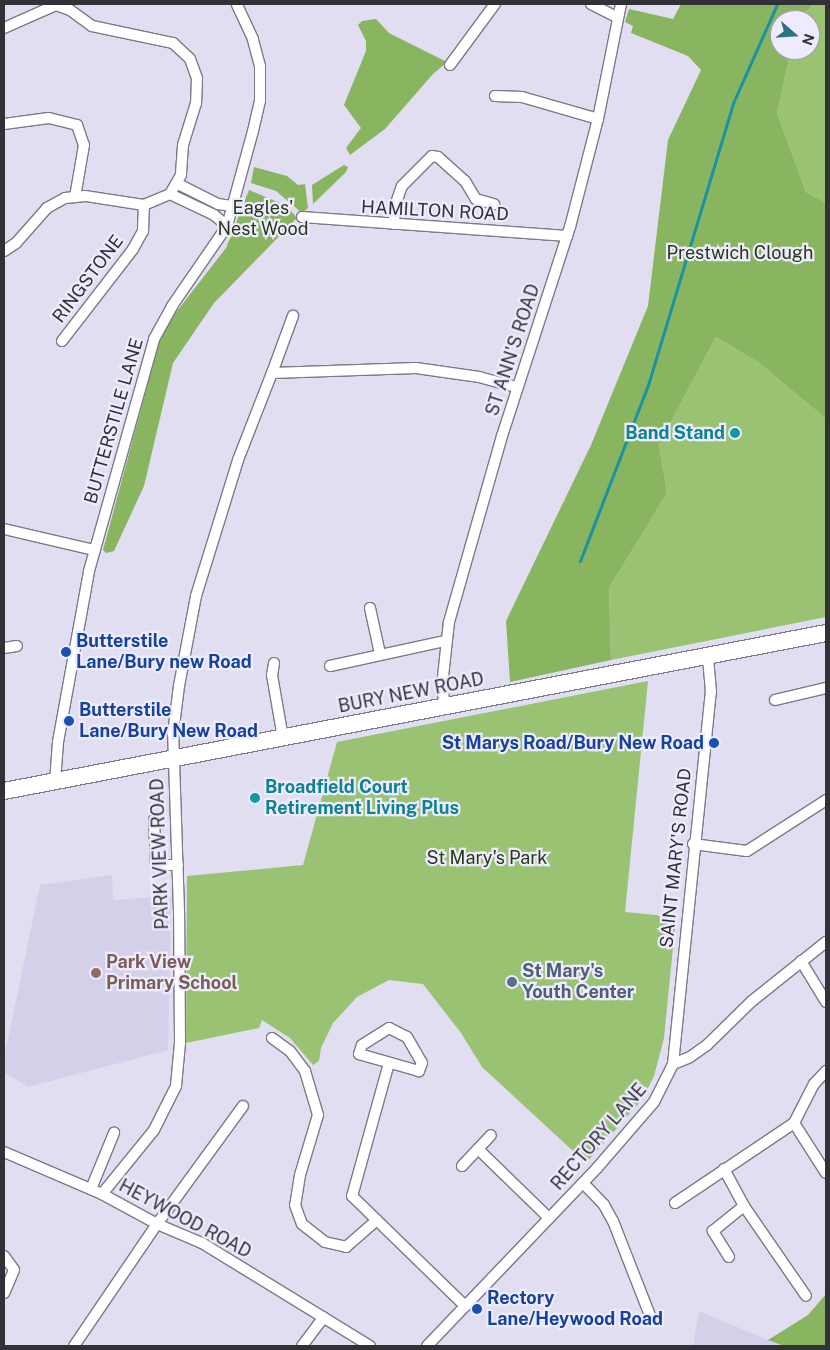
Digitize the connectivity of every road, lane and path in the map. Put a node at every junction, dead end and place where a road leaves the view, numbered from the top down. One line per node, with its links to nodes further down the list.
1 (237, 4): 17 (street, BUTTERSTILE LANE)
2 (496, 4): 8 (street)
3 (591, 4): 6 (street)
4 (621, 4): 6 (street, ST ANN'S ROAD)
5 (65, 6): 7 (street); 12 (street)
6 (618, 18): 10 (street, ST ANN'S ROAD)
7 (4, 28)
8 (450, 65)
9 (495, 96): 10 (street)
10 (598, 119): 21 (street, ST ANN'S ROAD)
11 (4, 124): 14 (street)
12 (178, 184): 13 (street); 17 (street)
13 (170, 194): 16 (street); 20 (street)
14 (75, 197): 16 (street); 22 (street)
15 (494, 204): 19 (street)
16 (144, 206): 24 (street, RINGSTONE)
17 (233, 206): 20 (street, BUTTERSTILE LANE)
18 (302, 218): 19 (street, HAMILTON ROAD)
19 (394, 224): 21 (street, HAMILTON ROAD)
20 (227, 226): 28 (street, BUTTERSTILE LANE)
21 (567, 236): 26 (street, ST ANN'S ROAD)
22 (4, 251)
23 (293, 316): 25 (street, PARK VIEW ROAD)
24 (62, 341)
25 (272, 373): 26 (street); 42 (street, PARK VIEW ROAD)
26 (517, 387): 31 (street, ST ANN'S ROAD)
27 (4, 529): 28 (street)
28 (94, 550): 43 (street, BUTTERSTILE LANE)
29 (370, 608): 34 (street)
30 (826, 633): 35 (highway, BURY NEW ROAD)
31 (445, 641): 34 (street); 40 (street, ST ANN'S ROAD)
32 (17, 646): 33 (street)
33 (4, 648)
34 (380, 654): 37 (street)
35 (708, 656): 40 (highway, BURY NEW ROAD); 47 (street, SAINT MARY'S ROAD)
36 (274, 663): 41 (street)
37 (330, 666)
38 (826, 688): 39 (street)
39 (775, 700)
40 (444, 707): 41 (highway, BURY NEW ROAD)
41 (284, 738): 42 (highway, BURY NEW ROAD)
42 (173, 759): 43 (highway, BURY NEW ROAD); 48 (street, PARK VIEW ROAD)
43 (55, 782): 44 (highway, BURY NEW ROAD)
44 (4, 791)
45 (826, 800): 47 (street)
46 (154, 820): 48 (street)
47 (693, 844): 54 (street, SAINT MARY'S ROAD)
48 (178, 865): 67 (street, PARK VIEW ROAD)
49 (826, 942): 50 (street)
50 (801, 961): 51 (street); 54 (street)
51 (826, 1002)
52 (272, 1038): 71 (street)
53 (389, 1063): 53 (street); 71 (street)
54 (674, 1064): 65 (street, RECTORY LANE)
55 (826, 1070): 57 (street)
56 (243, 1106): 72 (street)
57 (794, 1123): 63 (street); 64 (street)
58 (114, 1133): 66 (street)
59 (491, 1135): 60 (street)
60 (478, 1150): 62 (street); 70 (street)
61 (4, 1152): 66 (street, HEYWOOD ROAD)
62 (462, 1166)
63 (724, 1169): 68 (street); 69 (street)
64 (826, 1173)
65 (583, 1183): 70 (street, RECTORY LANE); 79 (street)
66 (91, 1189): 67 (street, HEYWOOD ROAD)
67 (102, 1194): 72 (street, HEYWOOD ROAD)
68 (675, 1203)
69 (744, 1206): 74 (street); 76 (street)
70 (549, 1218): 77 (street, RECTORY LANE)
71 (377, 1220): 77 (street)
72 (157, 1224): 78 (street, HEYWOOD ROAD); 80 (street)
73 (4, 1256): 75 (street)
74 (730, 1257)
75 (4, 1293)
76 (806, 1296)
77 (465, 1306): 83 (street, RECTORY LANE)
78 (324, 1317): 81 (street); 82 (street, HEYWOOD ROAD)
79 (651, 1318)
80 (74, 1346)
81 (302, 1346)
82 (370, 1346)
83 (427, 1346)

